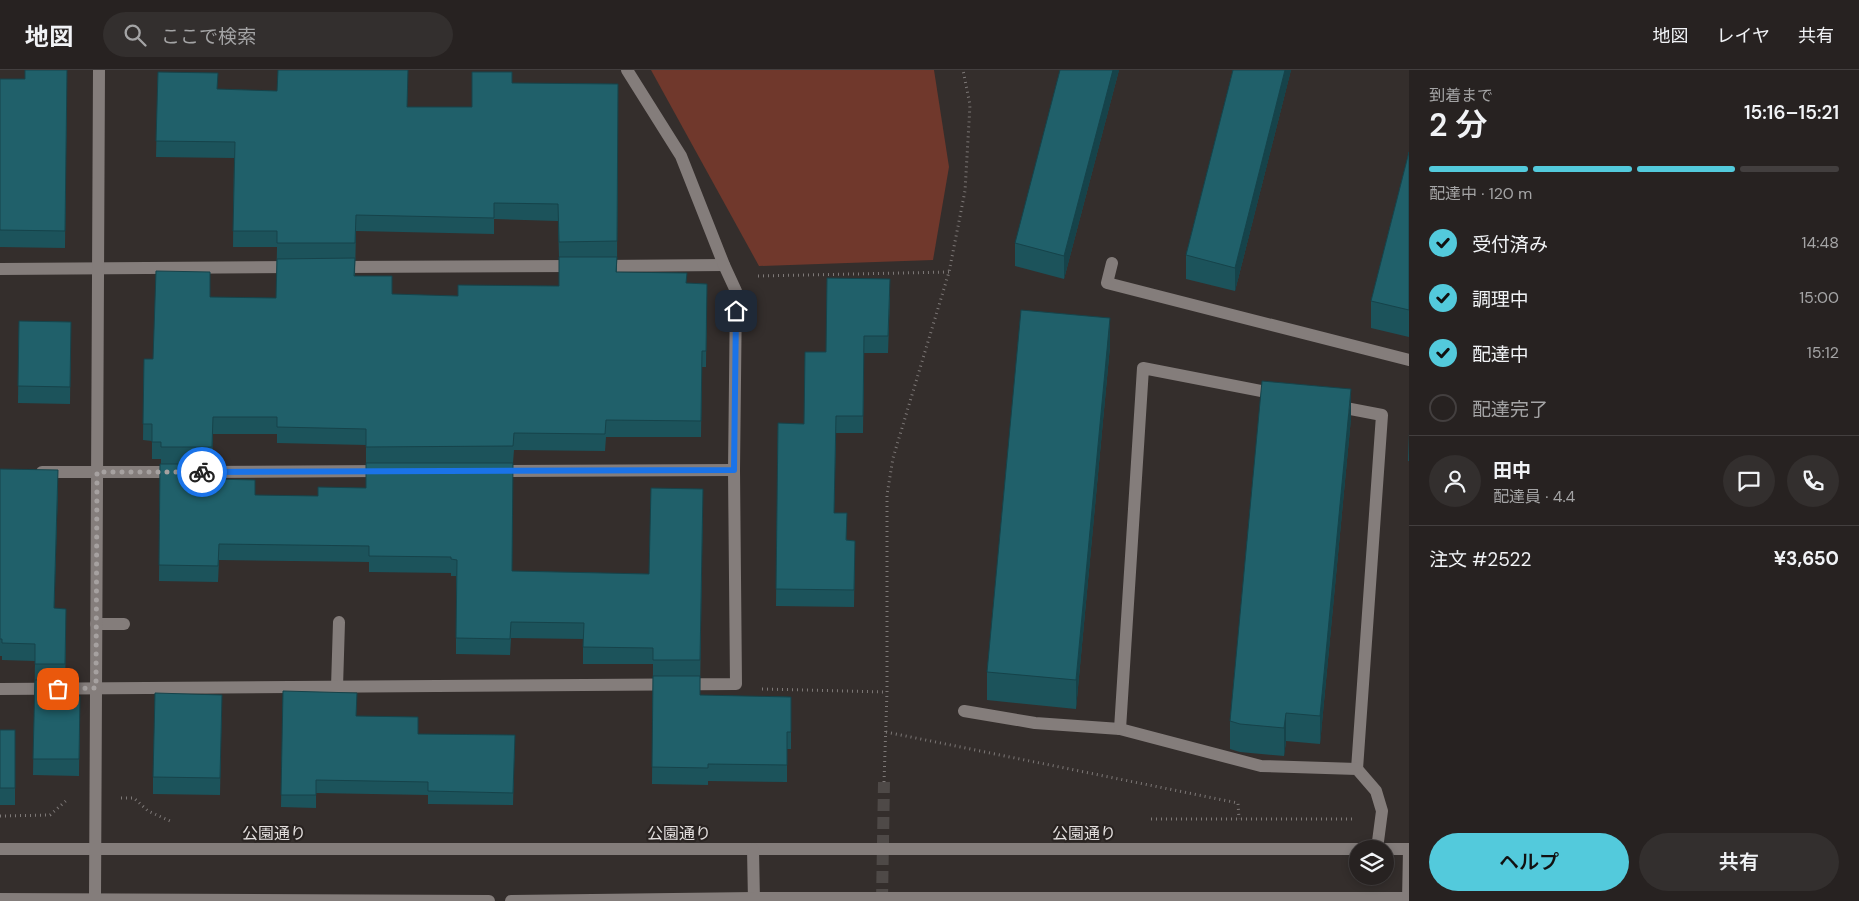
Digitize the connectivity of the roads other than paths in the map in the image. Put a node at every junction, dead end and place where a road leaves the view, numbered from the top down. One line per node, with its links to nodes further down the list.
1 (99, 70): 6 (street)
2 (627, 70): 8 (street)
3 (1112, 263): 9 (street)
4 (307, 267): 6 (street)
5 (326, 267): 8 (street)
6 (98, 268): 7 (street); 16 (street)
7 (0, 269)
8 (727, 271): 13 (street)
9 (1409, 360)
10 (1286, 396): 24 (street)
11 (1325, 404): 25 (street)
12 (485, 470): 13 (street)
13 (734, 470): 20 (street)
14 (396, 471): 16 (street)
15 (29, 472): 16 (street)
16 (97, 472): 18 (street)
17 (339, 622): 20 (street)
18 (96, 624): 19 (street); 21 (street)
19 (124, 624)
20 (337, 687): 21 (street)
21 (96, 688): 22 (street); 32 (street)
22 (0, 689)
23 (964, 711): 24 (street)
24 (1120, 729): 25 (street)
25 (1357, 769): 26 (street)
26 (1378, 840)
27 (753, 849): 28 (street, 公園通り); 32 (street, 公園通り); 36 (street)
28 (1349, 849)
29 (1394, 849): 30 (street)
30 (1409, 849): 35 (street)
31 (0, 850): 32 (street, 公園通り)
32 (95, 850): 34 (street)
33 (0, 899): 34 (street)
34 (95, 899): 37 (street)
35 (1408, 899): 36 (street)
36 (754, 900): 38 (street)
37 (489, 901)
38 (512, 901)

